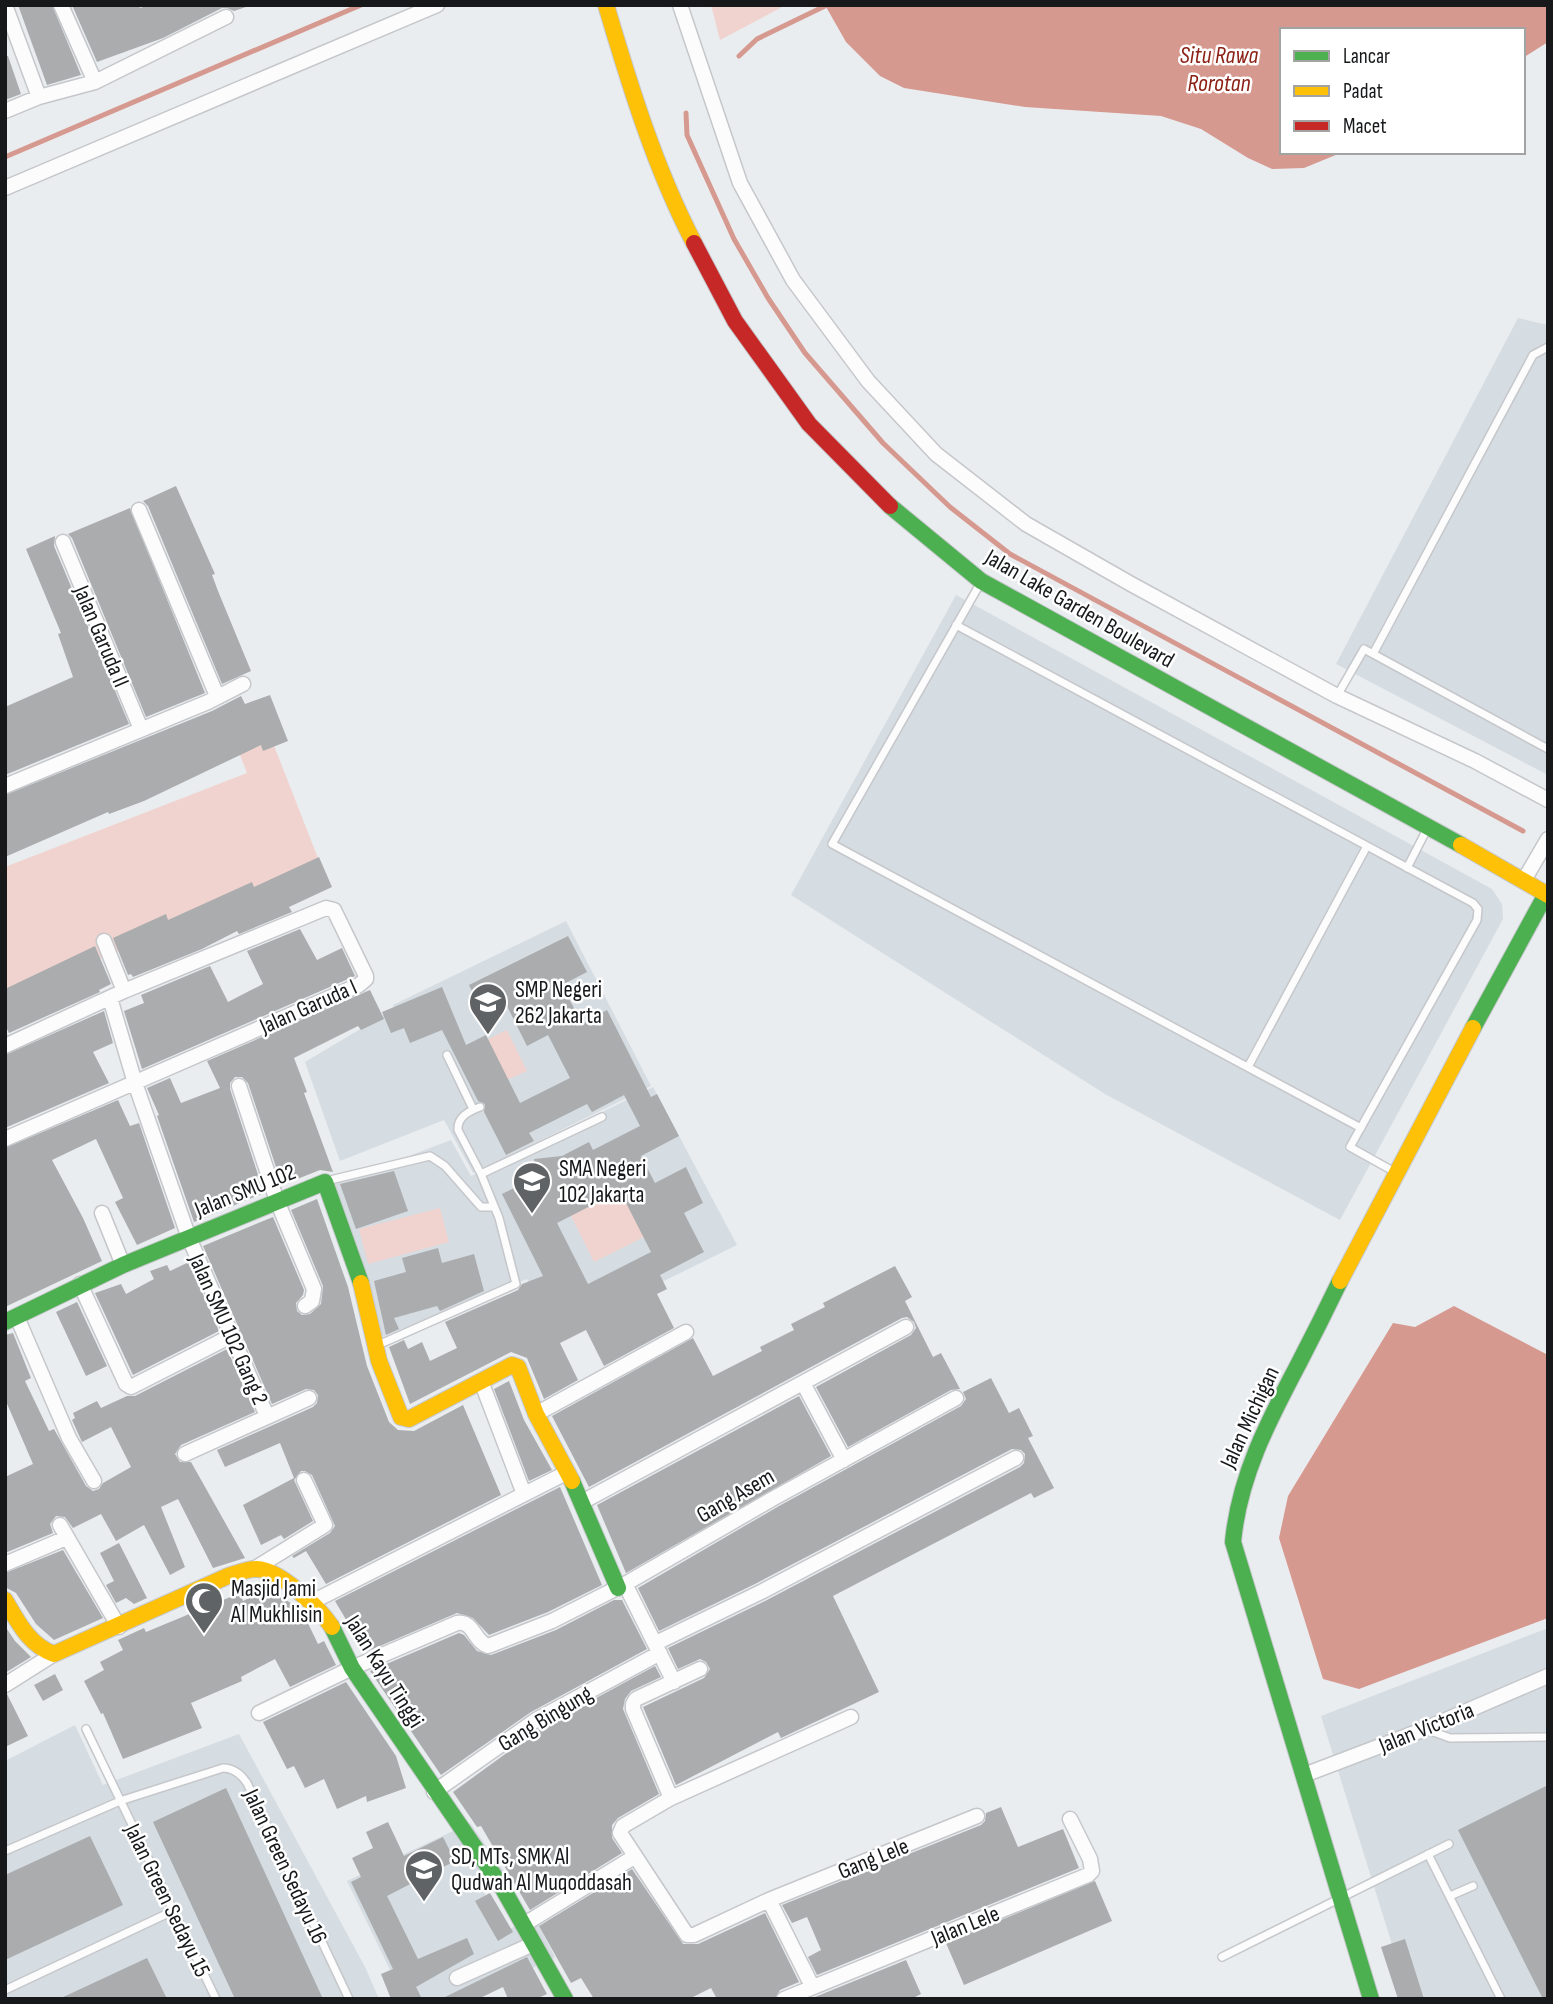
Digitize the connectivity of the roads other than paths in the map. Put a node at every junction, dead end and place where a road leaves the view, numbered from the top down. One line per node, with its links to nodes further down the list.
1 (5, 5): 8 (street)
2 (61, 5): 7 (street)
3 (437, 5): 10 (street)
4 (606, 5): 14 (street, Jalan Lake Garden Boulevard)
5 (680, 5): 19 (street, Jalan Lake Garden Boulevard)
6 (226, 17): 7 (street)
7 (95, 82): 8 (street)
8 (40, 97): 9 (street)
9 (5, 111)
10 (5, 188)
11 (1548, 347): 16 (lane)
12 (139, 510): 18 (street)
13 (63, 542): 20 (street, Jalan Garuda II)
14 (981, 581): 15 (lane); 24 (street, Jalan Lake Garden Boulevard)
15 (956, 625): 26 (lane); 35 (lane)
16 (1373, 654): 19 (lane); 21 (lane)
17 (243, 684): 18 (street)
18 (217, 696): 20 (street)
19 (1338, 696): 23 (street, Jalan Lake Garden Boulevard)
20 (141, 729): 22 (street)
21 (1548, 749)
22 (5, 786)
23 (1548, 800)
24 (1428, 827): 27 (lane); 28 (street, Jalan Lake Garden Boulevard)
25 (1548, 839): 28 (street)
26 (1367, 846): 27 (lane); 35 (lane)
27 (1407, 867): 39 (lane)
28 (1524, 880): 29 (street, Jalan Lake Garden Boulevard)
29 (1547, 894): 41 (street, Jalan Michigan)
30 (104, 941): 31 (street)
31 (124, 991): 32 (street, Jalan Garuda I); 36 (street, Jalan Garuda I)
32 (110, 998): 33 (street, Jalan Garuda I); 36 (street, Jalan SMU 102 Gang 2)
33 (5, 1046)
34 (447, 1055): 42 (lane)
35 (1248, 1067): 39 (lane)
36 (135, 1083): 40 (street, Jalan Garuda I); 47 (street, Jalan SMU 102 Gang 2)
37 (239, 1086): 44 (street)
38 (602, 1117): 42 (lane)
39 (1361, 1128): 41 (lane)
40 (5, 1139)
41 (1396, 1173): 88 (street, Jalan Michigan)
42 (481, 1174): 45 (lane)
43 (326, 1182): 44 (street, Jalan SMU 102); 45 (lane, Jalan SMU 102); 55 (street)
44 (277, 1201): 47 (street, Jalan SMU 102); 50 (street)
45 (494, 1207): 55 (lane)
46 (102, 1213): 48 (street)
47 (189, 1238): 48 (street, Jalan SMU 102); 54 (street, Jalan SMU 102 Gang 2)
48 (123, 1265): 49 (street, Jalan SMU 102)
49 (80, 1284): 51 (street, Jalan SMU 102); 54 (street)
50 (305, 1306)
51 (11, 1320): 67 (street)
52 (906, 1327): 57 (street)
53 (687, 1332): 60 (street)
54 (233, 1335): 61 (street, Jalan SMU 102 Gang 2)
55 (375, 1346): 56 (street)
56 (481, 1381): 60 (street); 68 (street)
57 (803, 1383): 64 (street); 69 (street)
58 (309, 1398): 61 (street)
59 (957, 1398): 64 (street, Gang Asem)
60 (536, 1414): 65 (street)
61 (267, 1416): 62 (street)
62 (185, 1454)
63 (1016, 1458): 76 (street, Gang Bingung)
64 (844, 1460): 72 (street, Gang Asem)
65 (568, 1472): 68 (street); 69 (street)
66 (304, 1480): 71 (street)
67 (94, 1482)
68 (524, 1493): 74 (street)
69 (582, 1502): 72 (street)
70 (5, 1564): 75 (street)
71 (254, 1569): 74 (street, Jalan Kayu Tinggi); 75 (street)
72 (622, 1586): 76 (street); 78 (street, Gang Asem)
73 (5, 1600): 77 (street)
74 (312, 1602): 78 (street, Jalan Kayu Tinggi)
75 (119, 1626): 77 (street)
76 (658, 1648): 81 (street); 89 (street, Gang Bingung)
77 (54, 1654): 82 (street)
78 (352, 1668): 83 (street); 89 (street, Jalan Kayu Tinggi)
79 (700, 1669): 81 (street)
80 (1548, 1676): 86 (street, Jalan Victoria)
81 (674, 1682): 90 (street)
82 (5, 1685)
83 (259, 1713)
84 (851, 1717): 90 (street)
85 (86, 1729): 91 (lane, Jalan Green Sedayu 15)
86 (1425, 1729): 87 (lane); 88 (street, Jalan Victoria)
87 (1548, 1737)
88 (1304, 1775): 100 (street, Jalan Michigan)
89 (434, 1791): 103 (street, Jalan Kayu Tinggi)
90 (671, 1798): 97 (street)
91 (120, 1801): 95 (lane, Jalan Green Sedayu 16); 102 (lane, Jalan Green Sedayu 15); 110 (lane, Jalan Green Sedayu 16)
92 (977, 1816): 101 (street, Gang Lele)
93 (1070, 1819): 107 (street, Jalan Lele)
94 (1449, 1843): 96 (lane)
95 (5, 1852)
96 (1428, 1854): 99 (lane); 100 (lane)
97 (634, 1857): 101 (street, Gang Lele); 103 (street)
98 (1473, 1886): 99 (lane)
99 (1450, 1896): 114 (lane)
100 (1342, 1898): 105 (lane); 113 (street, Jalan Michigan)
101 (769, 1900): 107 (street)
102 (174, 1910): 108 (lane); 109 (lane, Jalan Green Sedayu 15)
103 (523, 1925): 104 (street, Jalan Kayu Tinggi)
104 (533, 1944): 106 (street); 111 (street, Jalan Kayu Tinggi)
105 (1222, 1957)
106 (457, 1978)
107 (812, 1986): 112 (street, Jalan Lele)
108 (5, 1990)
109 (216, 1999)
110 (349, 1999)
111 (565, 1999)
112 (784, 1999)
113 (1371, 1999)
114 (1501, 1999)

